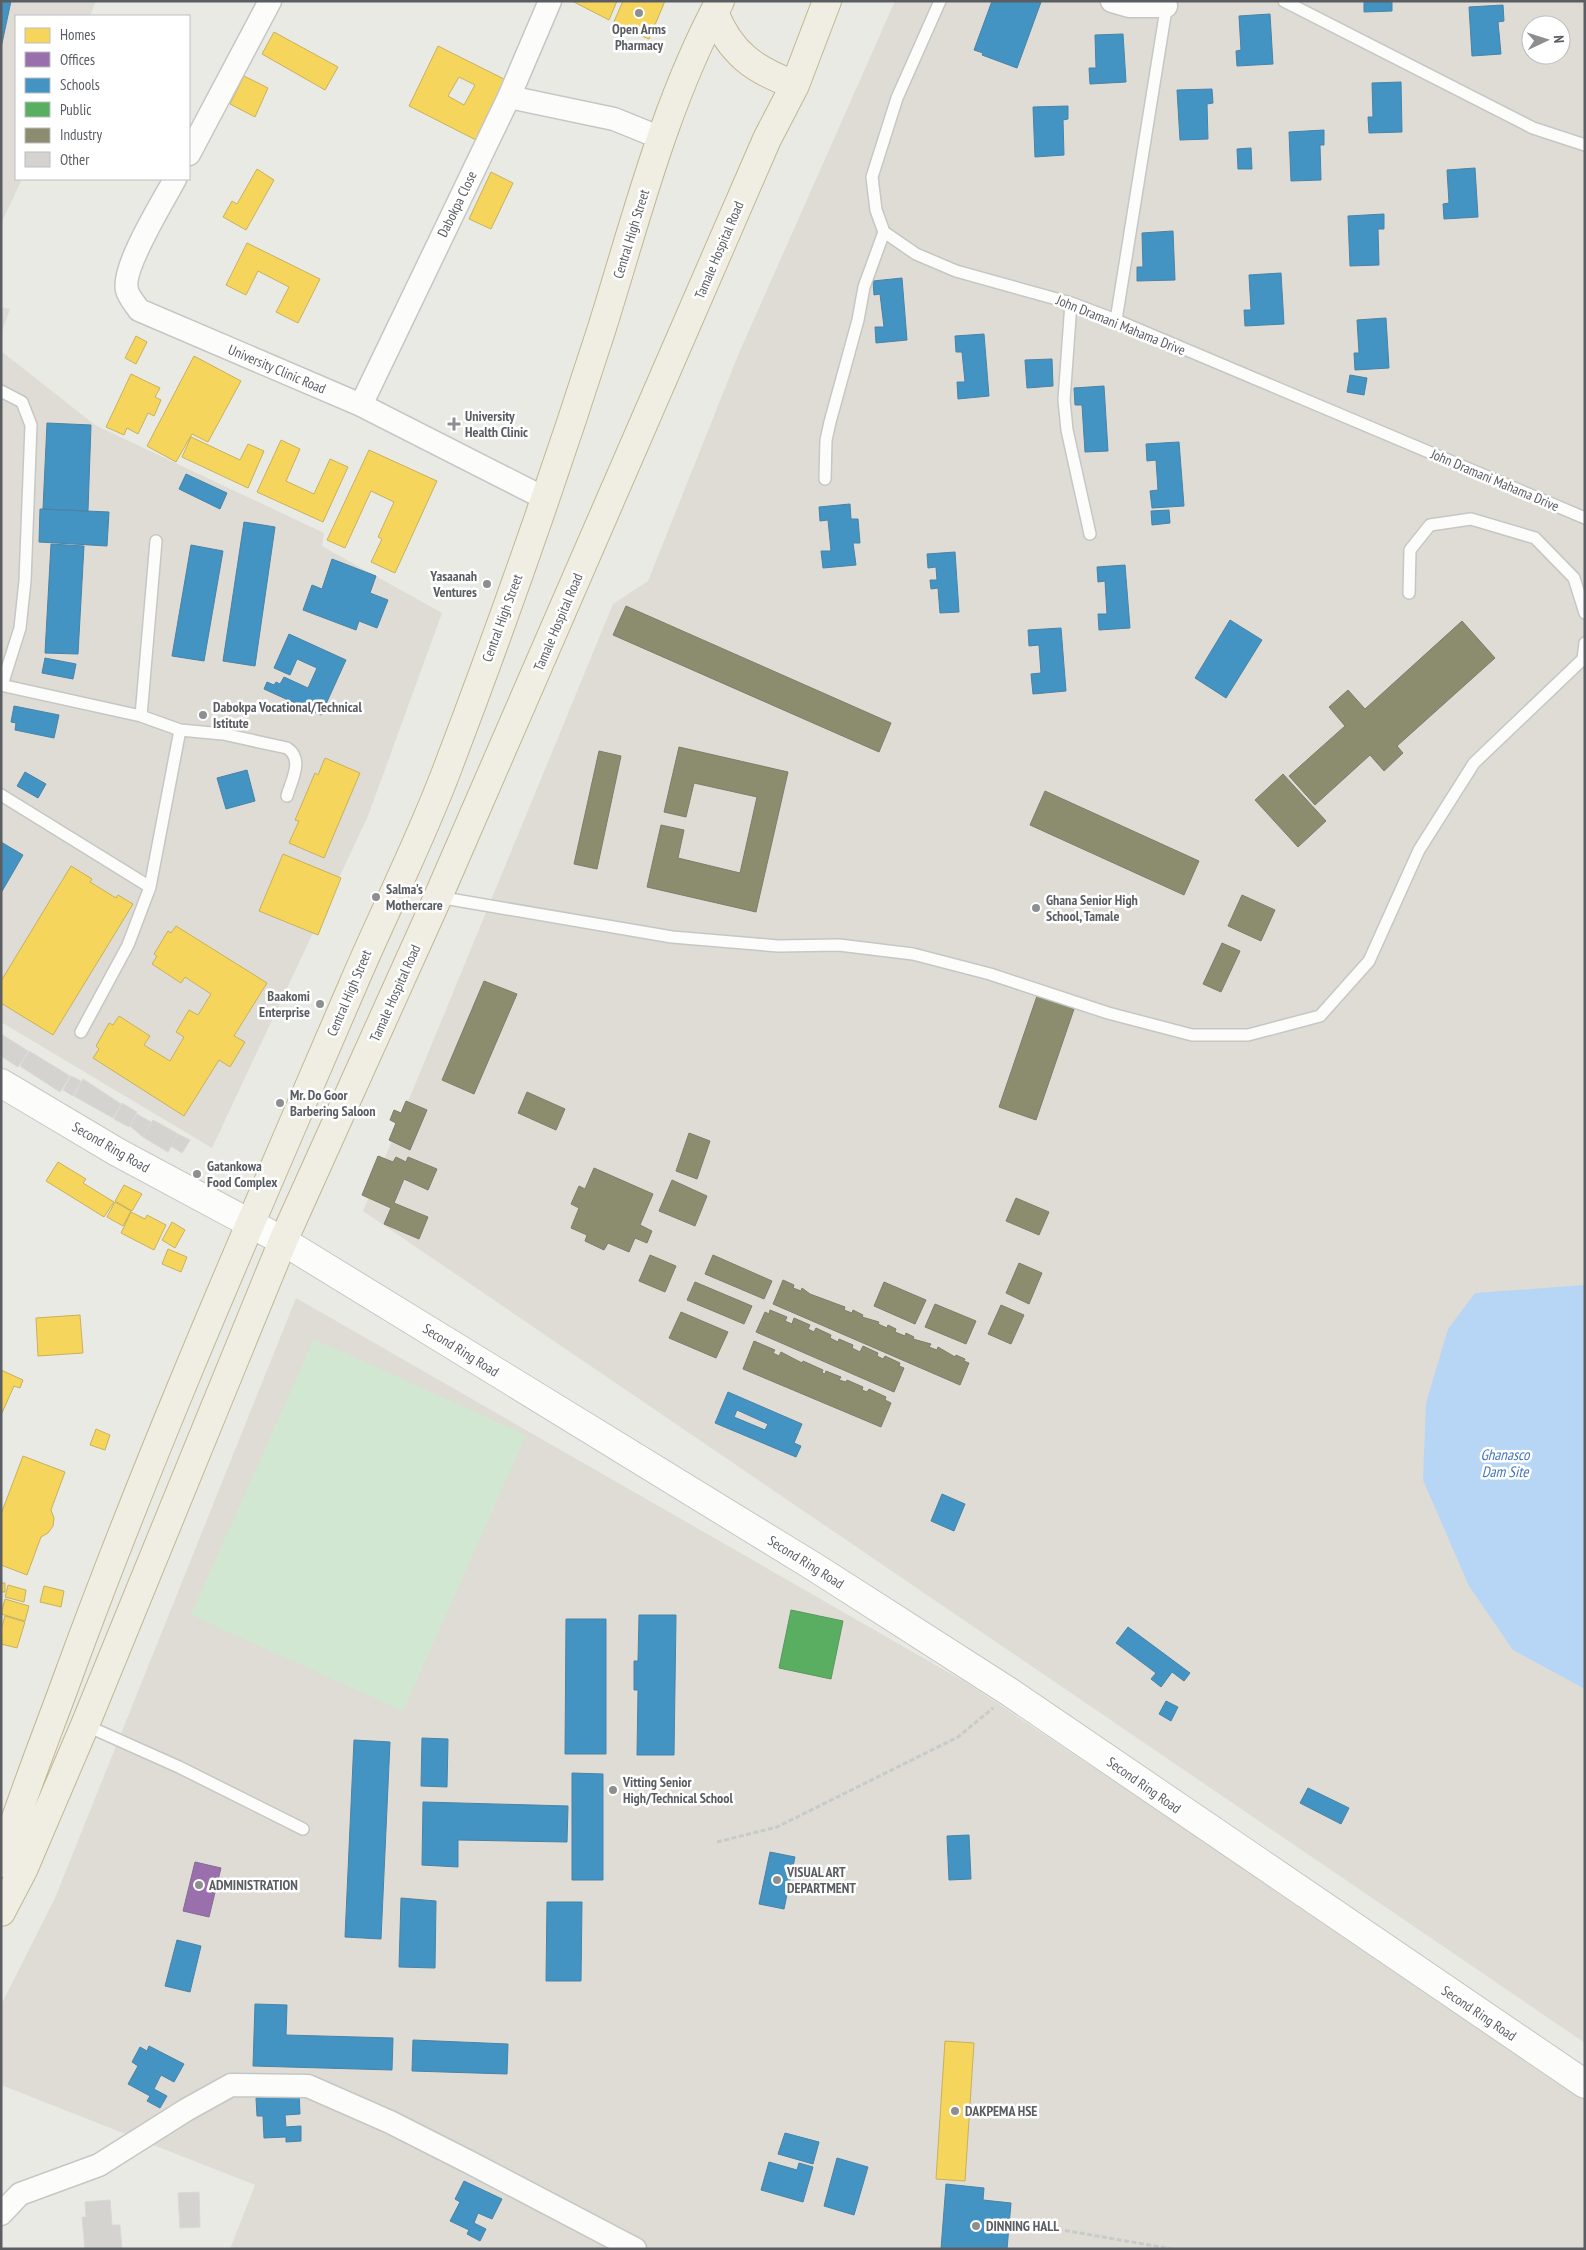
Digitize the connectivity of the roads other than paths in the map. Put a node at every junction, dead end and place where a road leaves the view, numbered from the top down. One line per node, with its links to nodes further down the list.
1 (270, 1): 13 (street)
2 (550, 1): 10 (street, Dabokpa Close)
3 (827, 1): 9 (highway, Tamale Hospital Road)
4 (940, 1): 15 (lane)
5 (1112, 1): 7 (street)
6 (1284, 1): 12 (lane)
7 (1167, 4): 17 (lane)
8 (717, 6): 9 (highway); 11 (highway, Central High Street)
9 (795, 85): 34 (highway, Tamale Hospital Road)
10 (509, 97): 11 (street); 19 (street, Dabokpa Close)
11 (661, 138): 21 (highway, Central High Street)
12 (1585, 144)
13 (190, 152)
14 (174, 180): 19 (street, University Clinic Road)
15 (884, 232): 16 (lane, John Dramani Mahama Drive); 20 (lane)
16 (1072, 303): 17 (lane, John Dramani Mahama Drive); 23 (lane)
17 (1116, 320): 22 (lane, John Dramani Mahama Drive)
18 (1, 391): 28 (lane)
19 (361, 405): 21 (street, University Clinic Road)
20 (825, 479)
21 (544, 498): 37 (highway, Central High Street)
22 (1585, 518)
23 (1090, 534)
24 (156, 541): 29 (lane)
25 (1409, 593): 26 (lane)
26 (1585, 613)
27 (1585, 643): 34 (lane)
28 (2, 685): 29 (lane)
29 (141, 716): 30 (lane)
30 (180, 730): 32 (lane); 33 (lane)
31 (1, 795): 33 (lane)
32 (287, 796)
33 (150, 887): 35 (lane)
34 (438, 898): 38 (highway, Tamale Hospital Road)
35 (81, 1032)
36 (1, 1083): 37 (street, Second Ring Road)
37 (252, 1223): 38 (street, Second Ring Road); 41 (highway, Central High Street)
38 (284, 1241): 39 (highway, Tamale Hospital Road); 43 (street, Second Ring Road)
39 (85, 1725): 40 (lane); 42 (highway, Tamale Hospital Road)
40 (303, 1829)
41 (1, 1863)
42 (1, 1912)
43 (1585, 2084)
44 (1, 2214): 45 (street)
45 (635, 2249)

